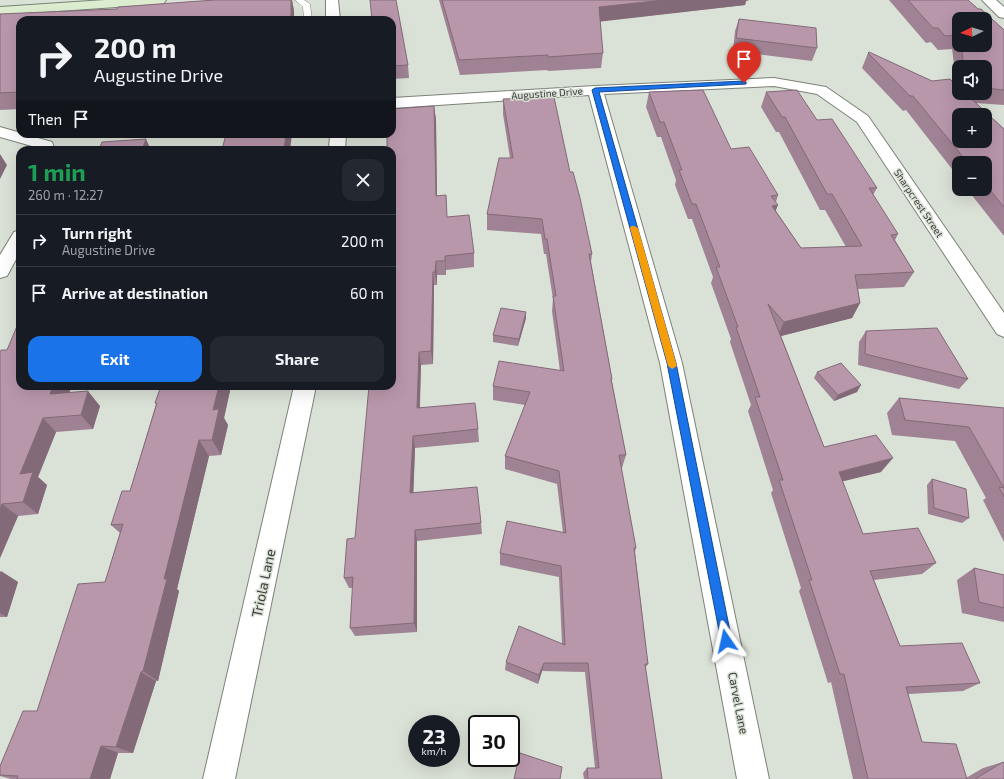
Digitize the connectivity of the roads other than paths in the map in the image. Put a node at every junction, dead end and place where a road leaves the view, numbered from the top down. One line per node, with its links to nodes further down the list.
1 (160, 0): 5 (main road)
2 (299, 0): 8 (lane)
3 (332, 0): 9 (street)
4 (988, 0): 7 (street)
5 (22, 5): 6 (main road)
6 (0, 11)
7 (1004, 14)
8 (308, 16)
9 (333, 16)
10 (595, 90): 11 (street, Augustine Drive); 12 (street, Augustine Drive); 22 (street, Carvel Lane)
11 (821, 90): 19 (street, Sharpcrest Street)
12 (396, 103)
13 (0, 132): 14 (street)
14 (16, 138)
15 (17, 138): 16 (street)
16 (40, 146)
17 (16, 243): 18 (street)
18 (0, 271)
19 (1004, 329)
20 (304, 390): 21 (street, Triola Lane)
21 (219, 779)
22 (753, 779)

